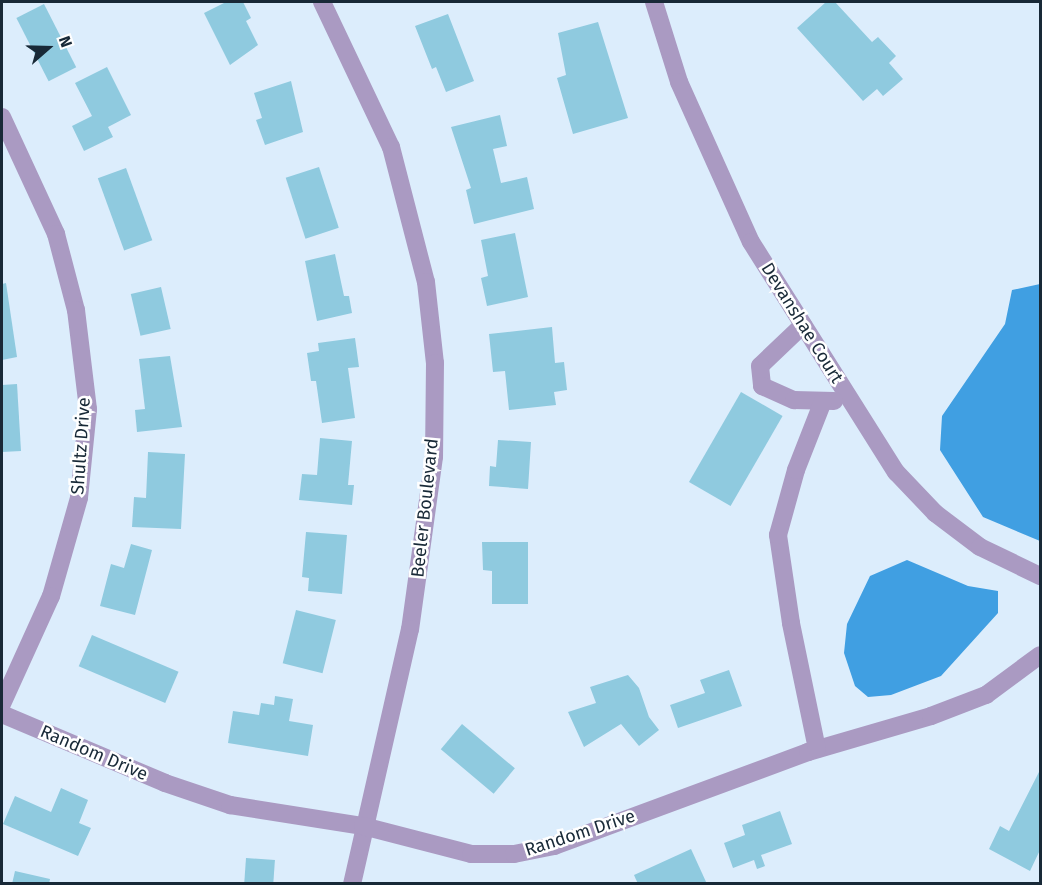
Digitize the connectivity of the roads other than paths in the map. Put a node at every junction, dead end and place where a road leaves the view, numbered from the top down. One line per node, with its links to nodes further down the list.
1 (322, 2): 12 (street, Beeler Boulevard)
2 (654, 2): 4 (street, Devanshae Court)
3 (2, 117): 9 (street, Shultz Drive)
4 (803, 325): 5 (street); 6 (street, Devanshae Court)
5 (823, 401): 6 (street); 11 (street)
6 (851, 401): 7 (street, Devanshae Court)
7 (1041, 576)
8 (1041, 655): 11 (street, Random Drive)
9 (2, 704)
10 (2, 714): 12 (street, Random Drive)
11 (817, 749): 12 (street, Random Drive)
12 (363, 826): 13 (street, Beeler Boulevard)
13 (352, 884)

